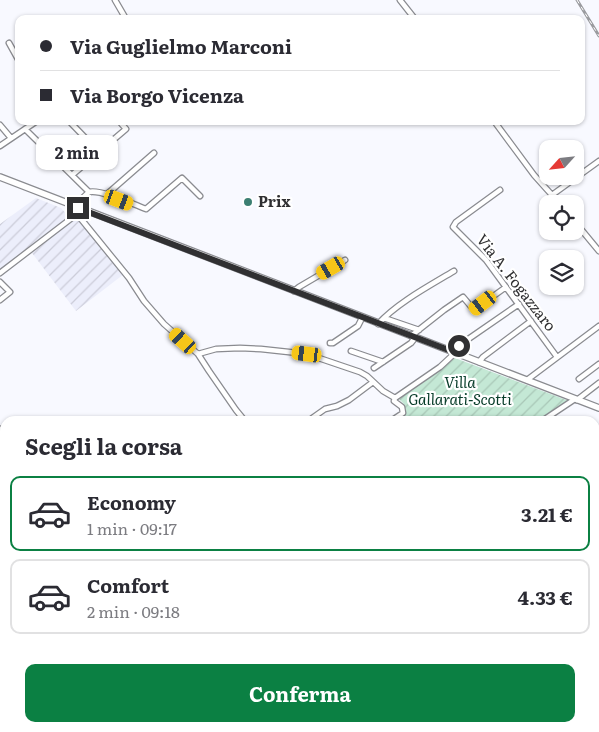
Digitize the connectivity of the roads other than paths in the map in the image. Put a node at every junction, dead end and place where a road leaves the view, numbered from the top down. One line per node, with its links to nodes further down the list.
1 (115, 0): 3 (street)
2 (400, 0): 4 (street)
3 (124, 15)
4 (412, 15)
5 (8, 43): 6 (street)
6 (15, 54)
7 (0, 125): 13 (street)
8 (32, 125): 12 (street)
9 (73, 125): 15 (street)
10 (122, 125): 15 (street)
11 (497, 125): 23 (street)
12 (26, 129): 13 (street); 18 (street)
13 (11, 138): 14 (street)
14 (0, 146)
15 (98, 152): 18 (street)
16 (154, 153): 22 (street)
17 (599, 161): 23 (street)
18 (72, 175): 21 (street)
19 (0, 178): 25 (street)
20 (500, 190): 32 (street, Via A. Fogazzaro)
21 (89, 192): 22 (street); 25 (street)
22 (106, 195): 24 (street)
23 (552, 195)
24 (200, 196)
25 (76, 209): 30 (street); 33 (street); 46 (street)
26 (584, 233): 27 (street)
27 (599, 251)
28 (345, 260): 33 (street)
29 (454, 271): 37 (street)
30 (0, 273)
31 (0, 282): 34 (street)
32 (506, 287): 35 (street, Via A. Fogazzaro); 41 (street)
33 (294, 291): 36 (street)
34 (0, 300)
35 (519, 304): 38 (street, Via A. Fogazzaro); 45 (street)
36 (362, 318): 39 (street); 43 (street)
37 (384, 318): 39 (street); 41 (street)
38 (531, 321): 47 (street, Via A. Fogazzaro); 49 (street)
39 (378, 324): 42 (street)
40 (599, 326): 47 (street)
41 (419, 330): 42 (street)
42 (413, 337): 45 (street); 48 (street)
43 (330, 344)
44 (352, 351): 48 (street)
45 (453, 352): 49 (street); 56 (street)
46 (198, 354): 54 (street); 59 (street)
47 (557, 357): 53 (street)
48 (383, 362): 51 (street)
49 (479, 362): 53 (street)
50 (599, 364): 52 (street)
51 (374, 368)
52 (579, 379)
53 (527, 380): 57 (street)
54 (373, 382): 56 (street); 60 (street)
55 (599, 383): 57 (street)
56 (395, 398): 61 (street)
57 (576, 399): 58 (street); 62 (street)
58 (599, 408)
59 (241, 416)
60 (315, 416)
61 (398, 416)
62 (550, 416)

